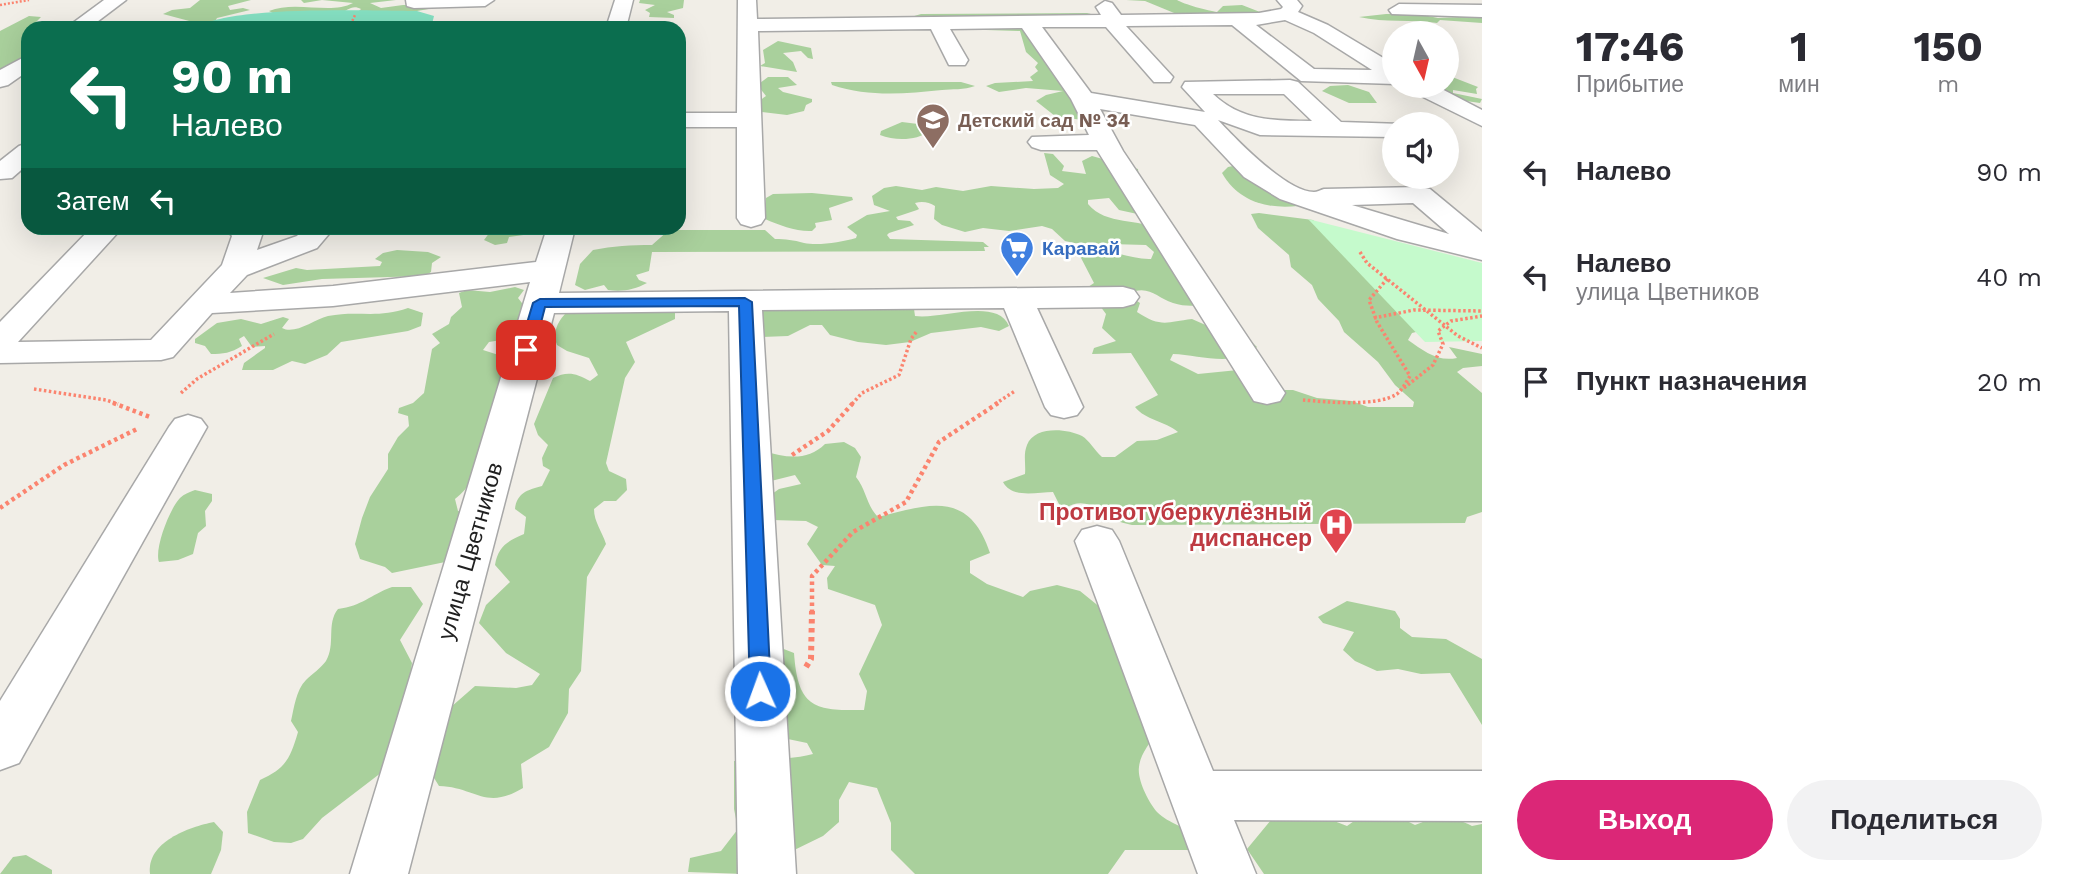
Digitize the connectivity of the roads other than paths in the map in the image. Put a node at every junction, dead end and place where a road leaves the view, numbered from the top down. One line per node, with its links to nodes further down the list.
1 (117, 0): 12 (street)
2 (485, 0): 5 (street)
3 (624, 0): 13 (street)
4 (747, 0): 16 (street)
5 (414, 2)
6 (837, 6): 8 (street)
7 (1286, 7): 11 (street); 19 (street)
8 (1107, 9): 11 (street); 15 (street); 21 (street)
9 (1399, 10): 10 (street)
10 (1482, 10)
11 (1236, 19): 20 (street)
12 (86, 21)
13 (618, 21)
14 (937, 22): 15 (street); 16 (street); 17 (street)
15 (1028, 22): 25 (street)
16 (747, 25): 30 (street)
17 (957, 60)
18 (21, 66): 22 (street)
19 (1382, 68)
20 (1382, 77)
21 (1162, 78)
22 (0, 82): 23 (street)
23 (21, 84)
24 (1442, 98): 28 (street)
25 (1083, 99): 27 (street); 36 (street)
26 (1236, 118): 27 (street); 33 (street); 33 (street)
27 (1203, 119): 39 (street)
28 (1482, 119)
29 (686, 120): 30 (street)
30 (750, 120): 40 (street)
31 (1482, 127): 32 (street)
32 (1459, 128)
33 (1334, 129): 34 (street)
34 (1382, 130)
35 (1041, 142): 36 (street)
36 (1105, 143): 54 (street)
37 (21, 157): 38 (street)
38 (3, 172)
39 (1301, 197): 45 (street); 45 (street)
40 (751, 218)
41 (100, 235): 52 (street)
42 (247, 235): 46 (street)
43 (313, 235): 46 (street)
44 (559, 235): 47 (street, улица Цветников)
45 (1482, 249)
46 (236, 268): 51 (street)
47 (544, 287): 50 (street); 51 (street); 61 (street, улица Цветников)
48 (1124, 297): 49 (street)
49 (1016, 298): 50 (street); 55 (street)
50 (745, 302): 62 (street)
51 (203, 303): 53 (street)
52 (0, 342)
53 (0, 352)
54 (1267, 393)
55 (1064, 407)
56 (188, 427): 58 (street)
57 (1097, 541): 59 (street)
58 (0, 747)
59 (1196, 795): 60 (street); 63 (street)
60 (1482, 796)
61 (379, 874)
62 (767, 874)
63 (1227, 874)

